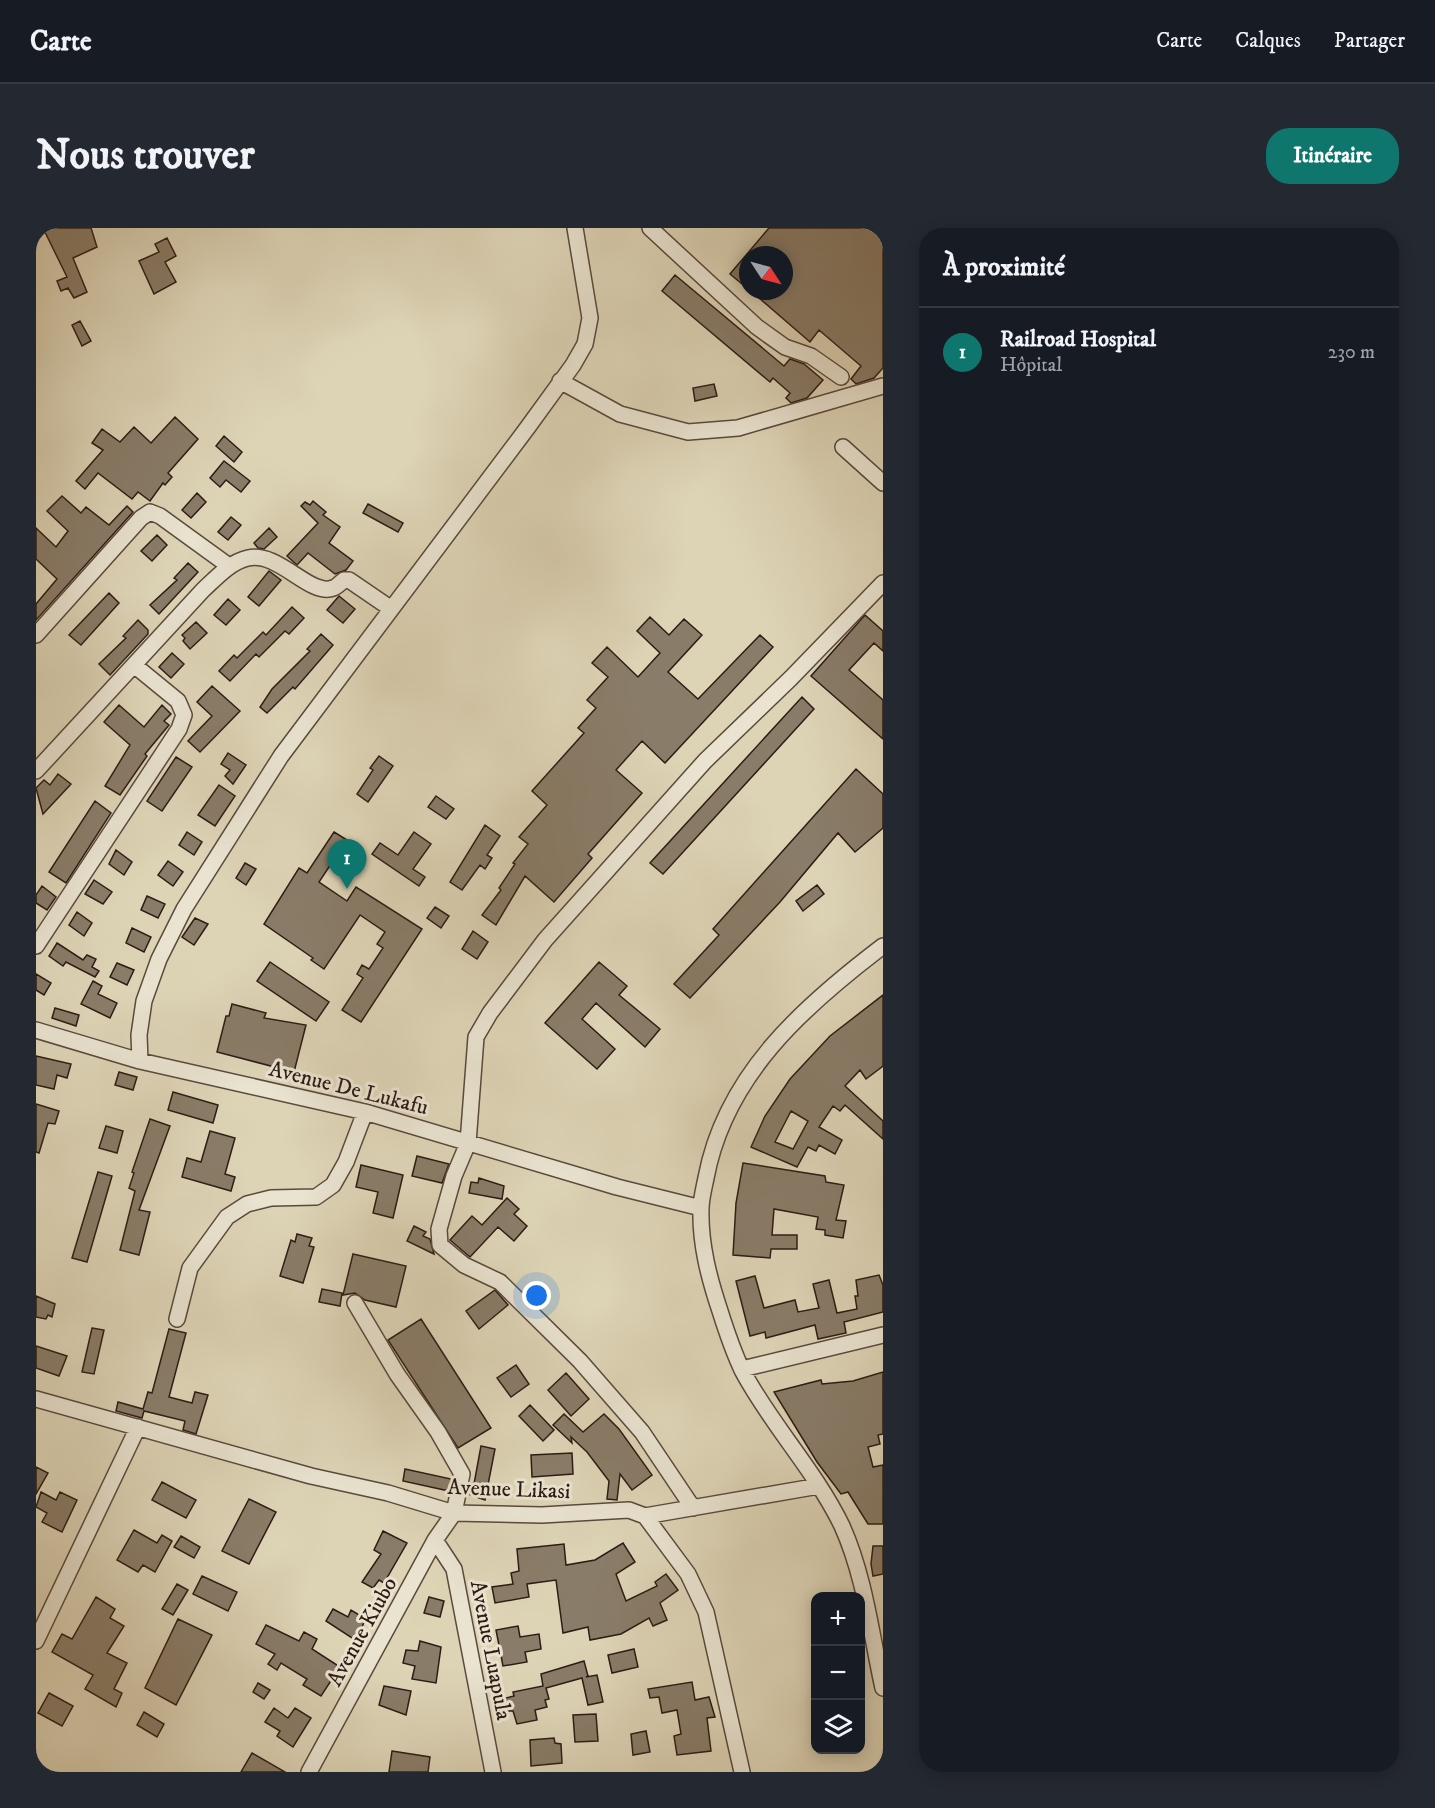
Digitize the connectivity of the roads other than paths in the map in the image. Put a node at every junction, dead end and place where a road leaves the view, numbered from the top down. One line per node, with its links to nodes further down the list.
1 (575, 228): 4 (street)
2 (650, 228): 3 (street)
3 (841, 376)
4 (560, 381): 5 (street); 10 (street)
5 (883, 386)
6 (843, 447): 7 (street)
7 (883, 483)
8 (229, 566): 10 (street); 11 (street); 12 (street)
9 (883, 583): 19 (street)
10 (390, 608): 17 (street)
11 (36, 635)
12 (134, 664): 13 (street); 14 (street)
13 (36, 771)
14 (36, 946)
15 (883, 946): 20 (street)
16 (36, 1030): 17 (street, Avenue De Lukafu)
17 (140, 1061): 18 (street, Avenue De Lukafu)
18 (365, 1112): 19 (street, Avenue De Lukafu); 22 (street)
19 (468, 1143): 20 (street, Avenue De Lukafu); 28 (street)
20 (701, 1208): 24 (street)
21 (356, 1303): 29 (street)
22 (177, 1319)
23 (883, 1335): 24 (street)
24 (742, 1369): 27 (street)
25 (36, 1399): 26 (street, Avenue Likasi)
26 (138, 1427): 29 (street, Avenue Likasi); 32 (street)
27 (819, 1486): 28 (street, Avenue Likasi); 33 (street)
28 (693, 1508): 30 (street, Avenue Likasi)
29 (453, 1513): 30 (street, Avenue Likasi); 31 (street, Avenue Kiubo)
30 (645, 1516): 36 (street)
31 (435, 1540): 34 (street, Avenue Kiubo); 35 (street, Avenue Luapula)
32 (36, 1641)
33 (883, 1688)
34 (309, 1772)
35 (493, 1772)
36 (742, 1772)

